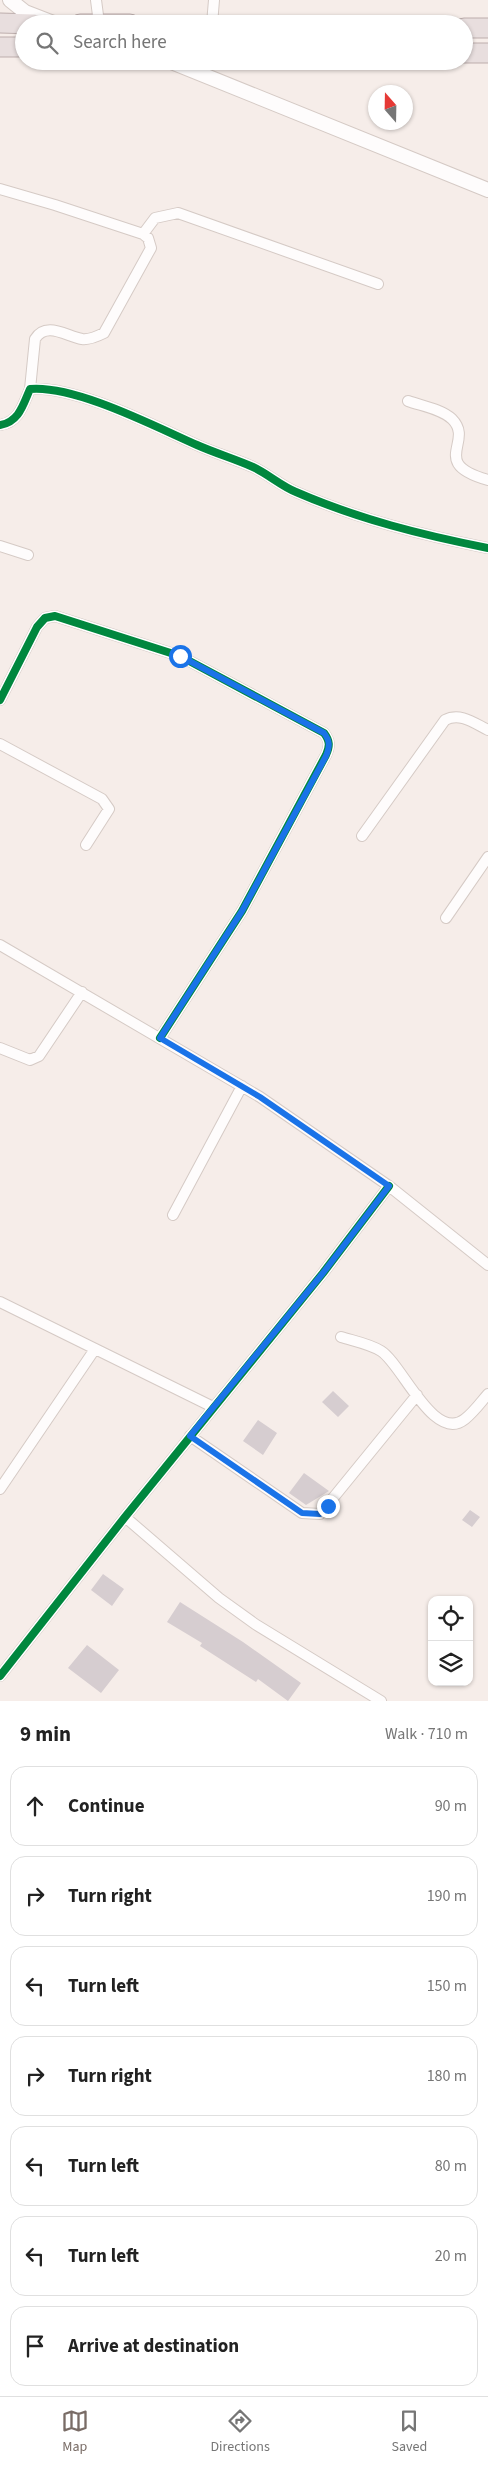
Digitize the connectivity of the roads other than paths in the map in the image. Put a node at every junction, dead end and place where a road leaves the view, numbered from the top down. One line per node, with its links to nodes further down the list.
1 (10, 0): 4 (street)
2 (96, 0): 5 (street)
3 (214, 0): 6 (street)
4 (33, 15)
5 (99, 15)
6 (213, 15)
7 (0, 23): 8 (highway)
8 (15, 23)
9 (473, 28): 10 (highway)
10 (488, 28)
11 (0, 47): 12 (highway)
12 (15, 47)
13 (473, 53): 14 (highway)
14 (488, 53)
15 (191, 70): 17 (street)
16 (0, 189): 18 (street)
17 (488, 190)
18 (143, 234): 19 (street); 20 (street)
19 (378, 284)
20 (30, 389): 22 (street); 25 (street)
21 (408, 401): 23 (street)
22 (0, 425)
23 (488, 480)
24 (0, 546): 26 (street)
25 (488, 548)
26 (28, 555)
27 (0, 700): 36 (street)
28 (488, 730): 30 (street)
29 (0, 744): 31 (street)
30 (362, 836)
31 (86, 845)
32 (488, 856): 33 (street)
33 (446, 918)
34 (1, 947): 35 (street)
35 (82, 992): 36 (street); 37 (street)
36 (160, 1038): 38 (street)
37 (0, 1048)
38 (242, 1086): 39 (street); 40 (street)
39 (389, 1186): 41 (street); 47 (street)
40 (173, 1215)
41 (488, 1265)
42 (0, 1302): 44 (street)
43 (341, 1337): 46 (street)
44 (95, 1349): 47 (street); 49 (street)
45 (488, 1394): 46 (street)
46 (417, 1395): 48 (street)
47 (214, 1407): 48 (street)
48 (190, 1436): 50 (street)
49 (0, 1490)
50 (125, 1517): 51 (street); 52 (street)
51 (0, 1676)
52 (381, 1701)

